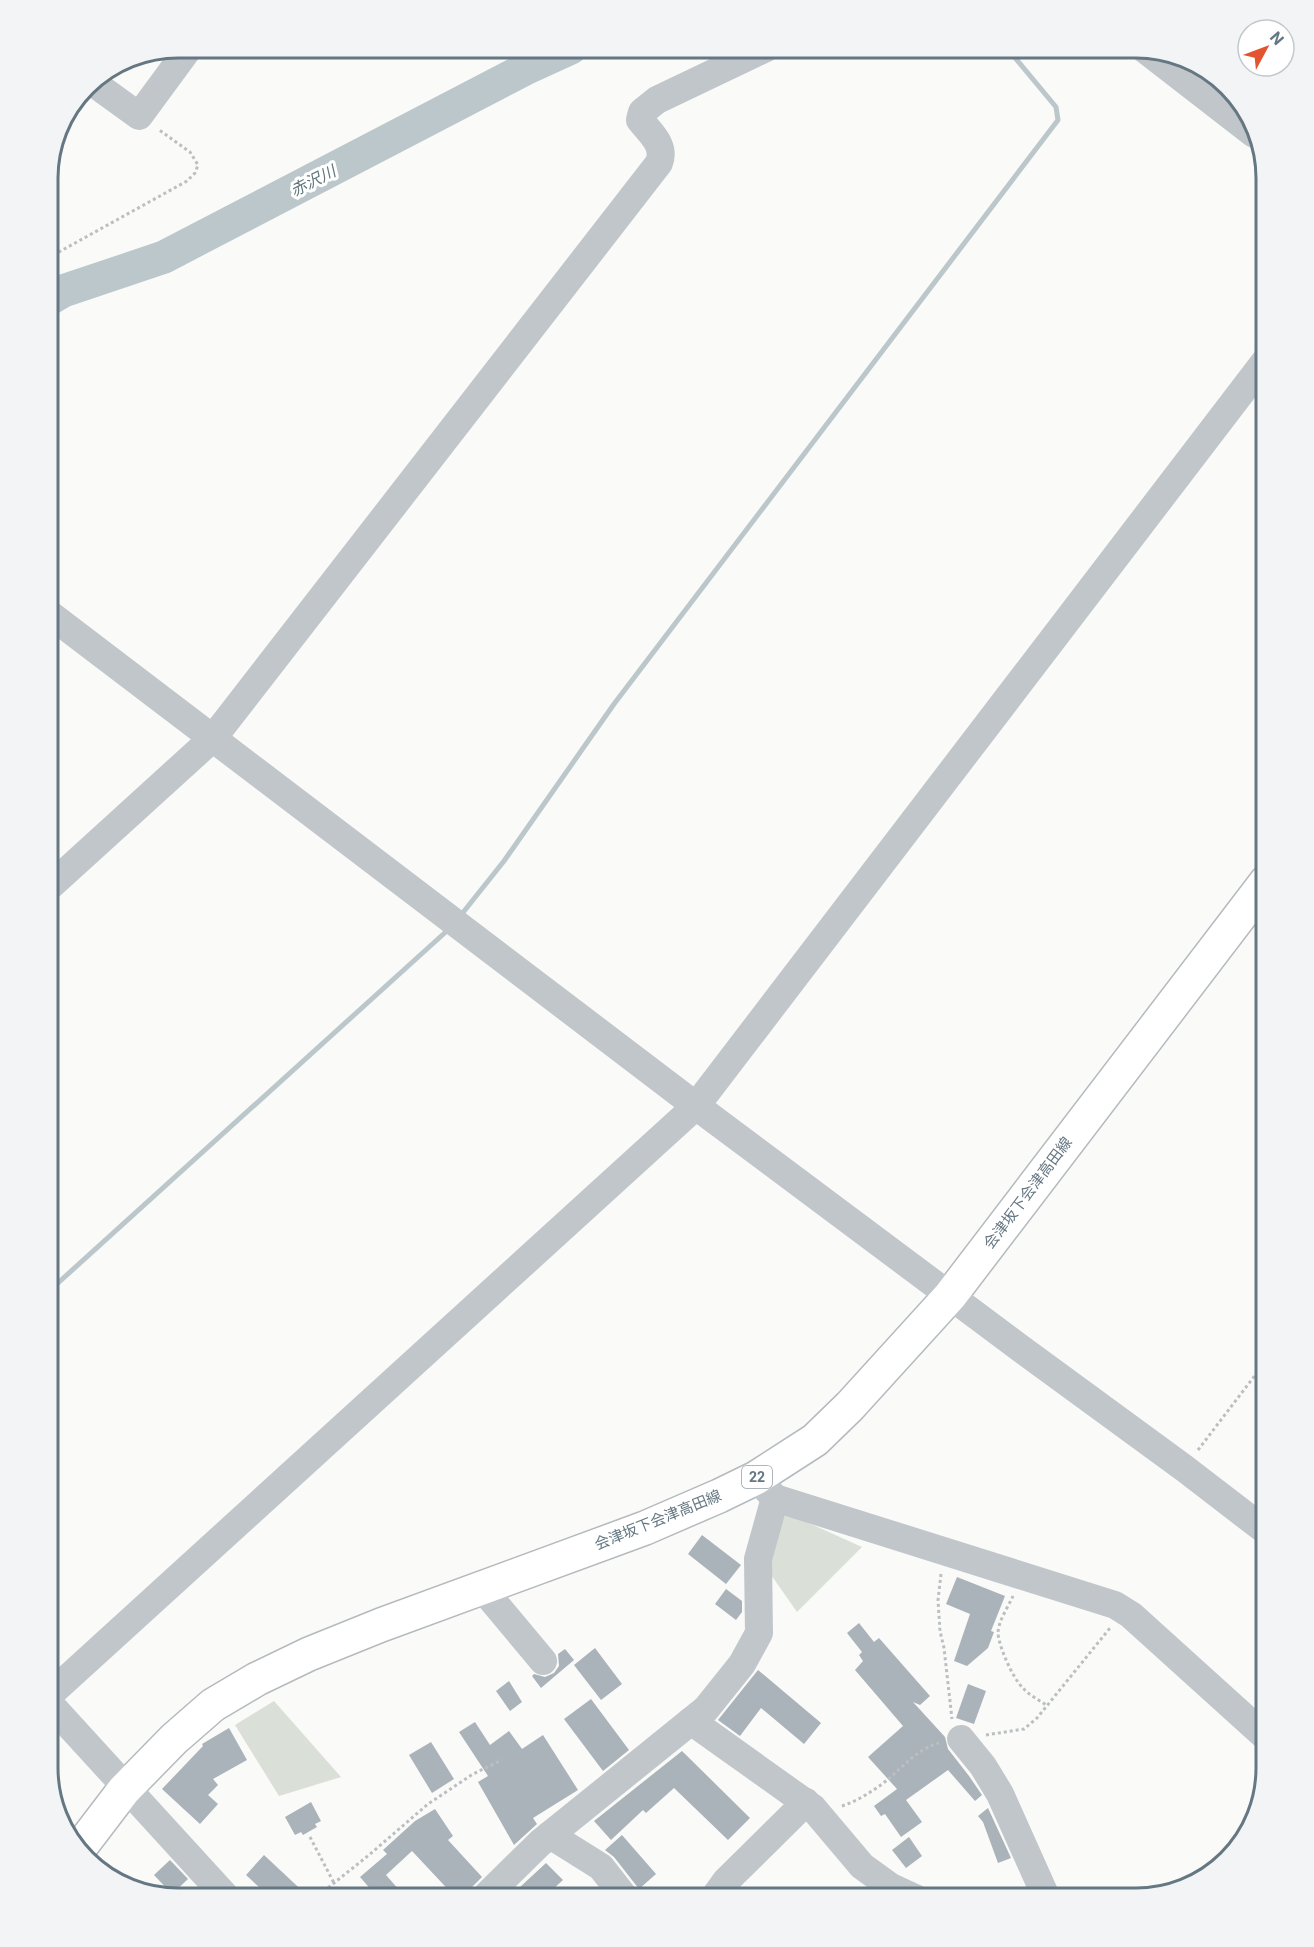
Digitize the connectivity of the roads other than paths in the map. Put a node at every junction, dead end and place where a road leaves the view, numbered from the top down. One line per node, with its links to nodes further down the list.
1 (182, 58): 4 (street)
2 (744, 59): 8 (street)
3 (1160, 61): 5 (street)
4 (100, 88)
5 (1243, 125)
6 (1256, 373): 11 (street)
7 (59, 621): 8 (street)
8 (213, 738): 9 (street); 11 (street)
9 (59, 878)
10 (1256, 895): 12 (main road, 会津坂下会津高田線 / 22)
11 (696, 1106): 12 (street); 17 (street)
12 (950, 1296): 13 (main road, 会津坂下会津高田線 / 22); 14 (street)
13 (765, 1488): 15 (main road, 会津坂下会津高田線 / 22); 19 (street); 20 (street)
14 (1256, 1523)
15 (482, 1588): 16 (street); 22 (main road, 会津坂下会津高田線 / 22)
16 (543, 1661)
17 (58, 1687)
18 (58, 1713): 22 (street)
19 (691, 1721): 23 (street); 24 (street)
20 (1256, 1728)
21 (957, 1734): 31 (street)
22 (128, 1787): 25 (main road, 会津坂下会津高田線 / 22); 26 (street)
23 (806, 1802): 29 (street); 30 (street)
24 (550, 1835): 27 (street); 28 (street)
25 (84, 1843)
26 (218, 1888)
27 (495, 1888)
28 (617, 1888)
29 (721, 1888)
30 (893, 1888)
31 (1042, 1888)

